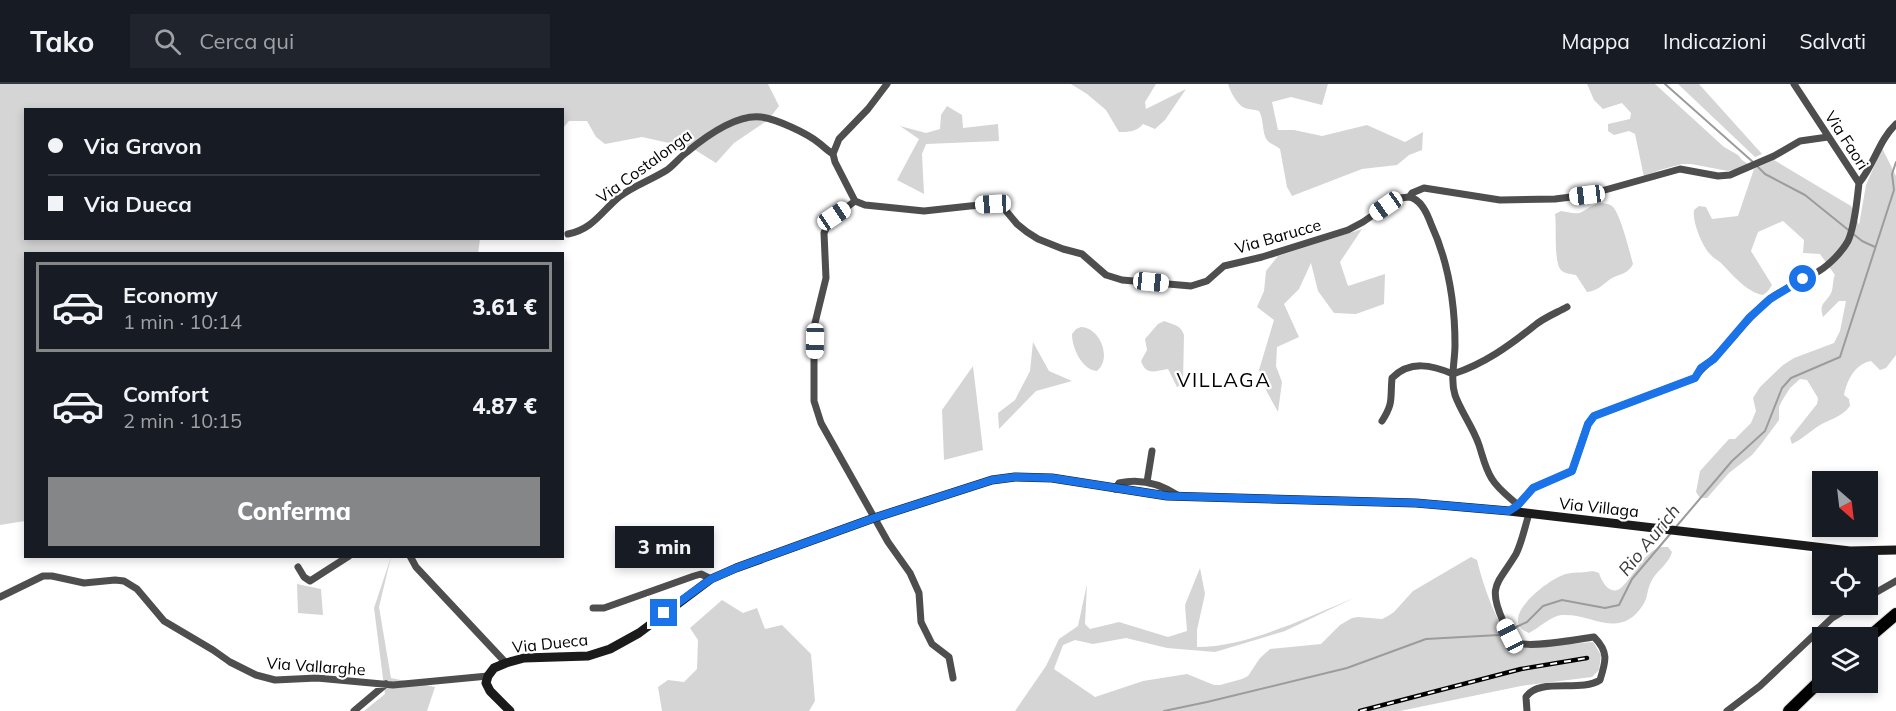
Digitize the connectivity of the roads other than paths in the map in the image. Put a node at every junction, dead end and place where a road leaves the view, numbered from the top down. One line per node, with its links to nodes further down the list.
1 (887, 84): 5 (street)
2 (1794, 84): 4 (street, Via Faori)
3 (1896, 124): 6 (street, Via Faori)
4 (1828, 137): 6 (street, Via Faori); 7 (street, Via Barucce)
5 (833, 154): 8 (street); 9 (street, Via Costalonga)
6 (1859, 183): 17 (street)
7 (1408, 197): 8 (street, Via Barucce); 11 (street)
8 (855, 201): 20 (street)
9 (568, 234)
10 (1567, 307): 11 (street)
11 (1453, 374): 12 (street); 17 (street)
12 (1382, 421)
13 (1152, 451): 14 (street)
14 (1147, 482): 15 (street); 16 (street)
15 (1115, 489): 16 (street, Via Villaga); 20 (street, Via Villaga)
16 (1179, 496): 18 (street, Via Villaga)
17 (1518, 505): 18 (street)
18 (1509, 511): 19 (street, Via Villaga)
19 (1529, 514): 21 (street, Via Villaga); 40 (street)
20 (874, 518): 25 (street, Via Dueca); 35 (street)
21 (1896, 550)
22 (346, 558): 24 (street)
23 (411, 558): 33 (street)
24 (298, 567)
25 (711, 579): 29 (street); 33 (street, Via Dueca)
26 (1896, 580): 27 (street)
27 (1878, 591)
28 (0, 597): 36 (street, Via Vallarghe)
29 (593, 608)
30 (1838, 615): 41 (street)
31 (1896, 615): 32 (highway)
32 (1878, 630)
33 (506, 663): 34 (street, Via Dueca)
34 (488, 675): 36 (street, Via Vallarghe); 39 (street)
35 (953, 678)
36 (386, 684): 38 (street)
37 (1812, 688): 42 (highway)
38 (354, 711)
39 (510, 711)
40 (1527, 711)
41 (1727, 711)
42 (1789, 711)

